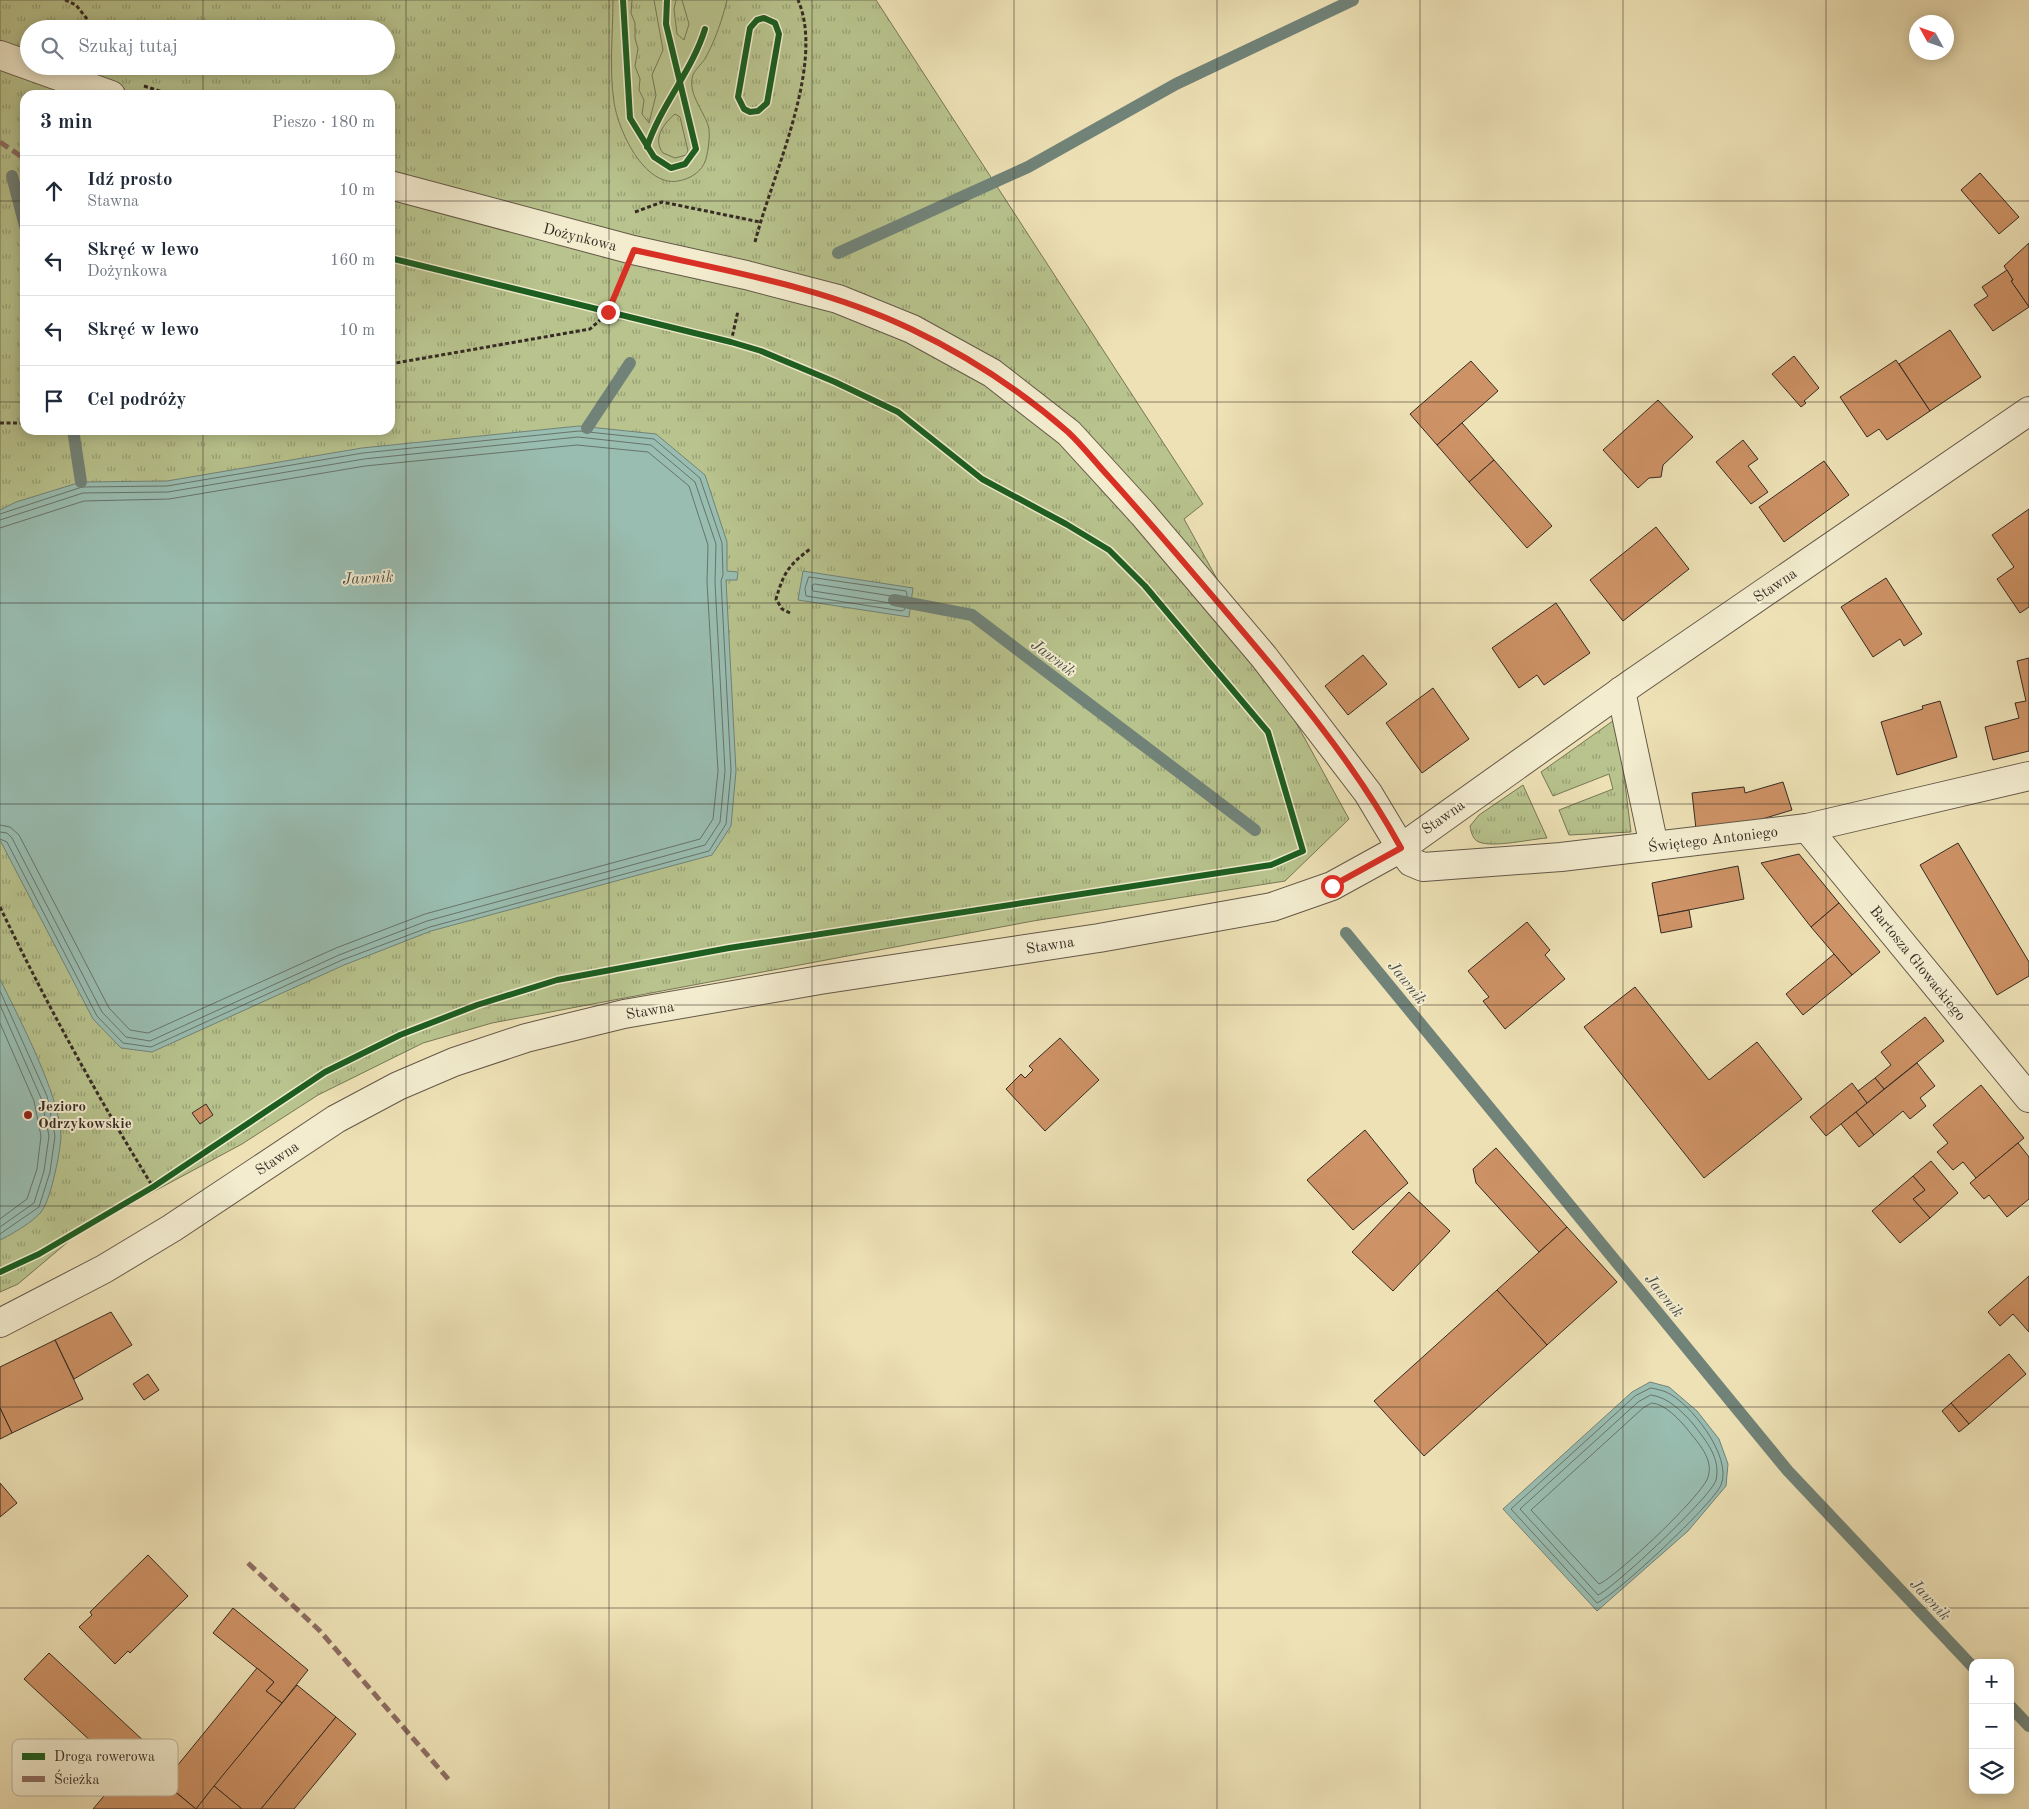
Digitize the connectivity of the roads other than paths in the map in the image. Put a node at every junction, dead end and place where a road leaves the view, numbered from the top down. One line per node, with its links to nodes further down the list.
1 (0, 55): 2 (street)
2 (20, 62)
3 (56, 75): 4 (street)
4 (97, 90)
5 (395, 186): 11 (street, Dożynkowa)
6 (2029, 411): 7 (street, Stawna)
7 (1621, 691): 10 (street); 11 (street, Stawna)
8 (2029, 776): 9 (street, Świętego Antoniego)
9 (1807, 828): 10 (street, Świętego Antoniego); 12 (street, Bartosza Głowackiego)
10 (1654, 846): 11 (street, Świętego Antoniego)
11 (1401, 848): 13 (street, Stawna)
12 (2029, 1098)
13 (0, 1323)

